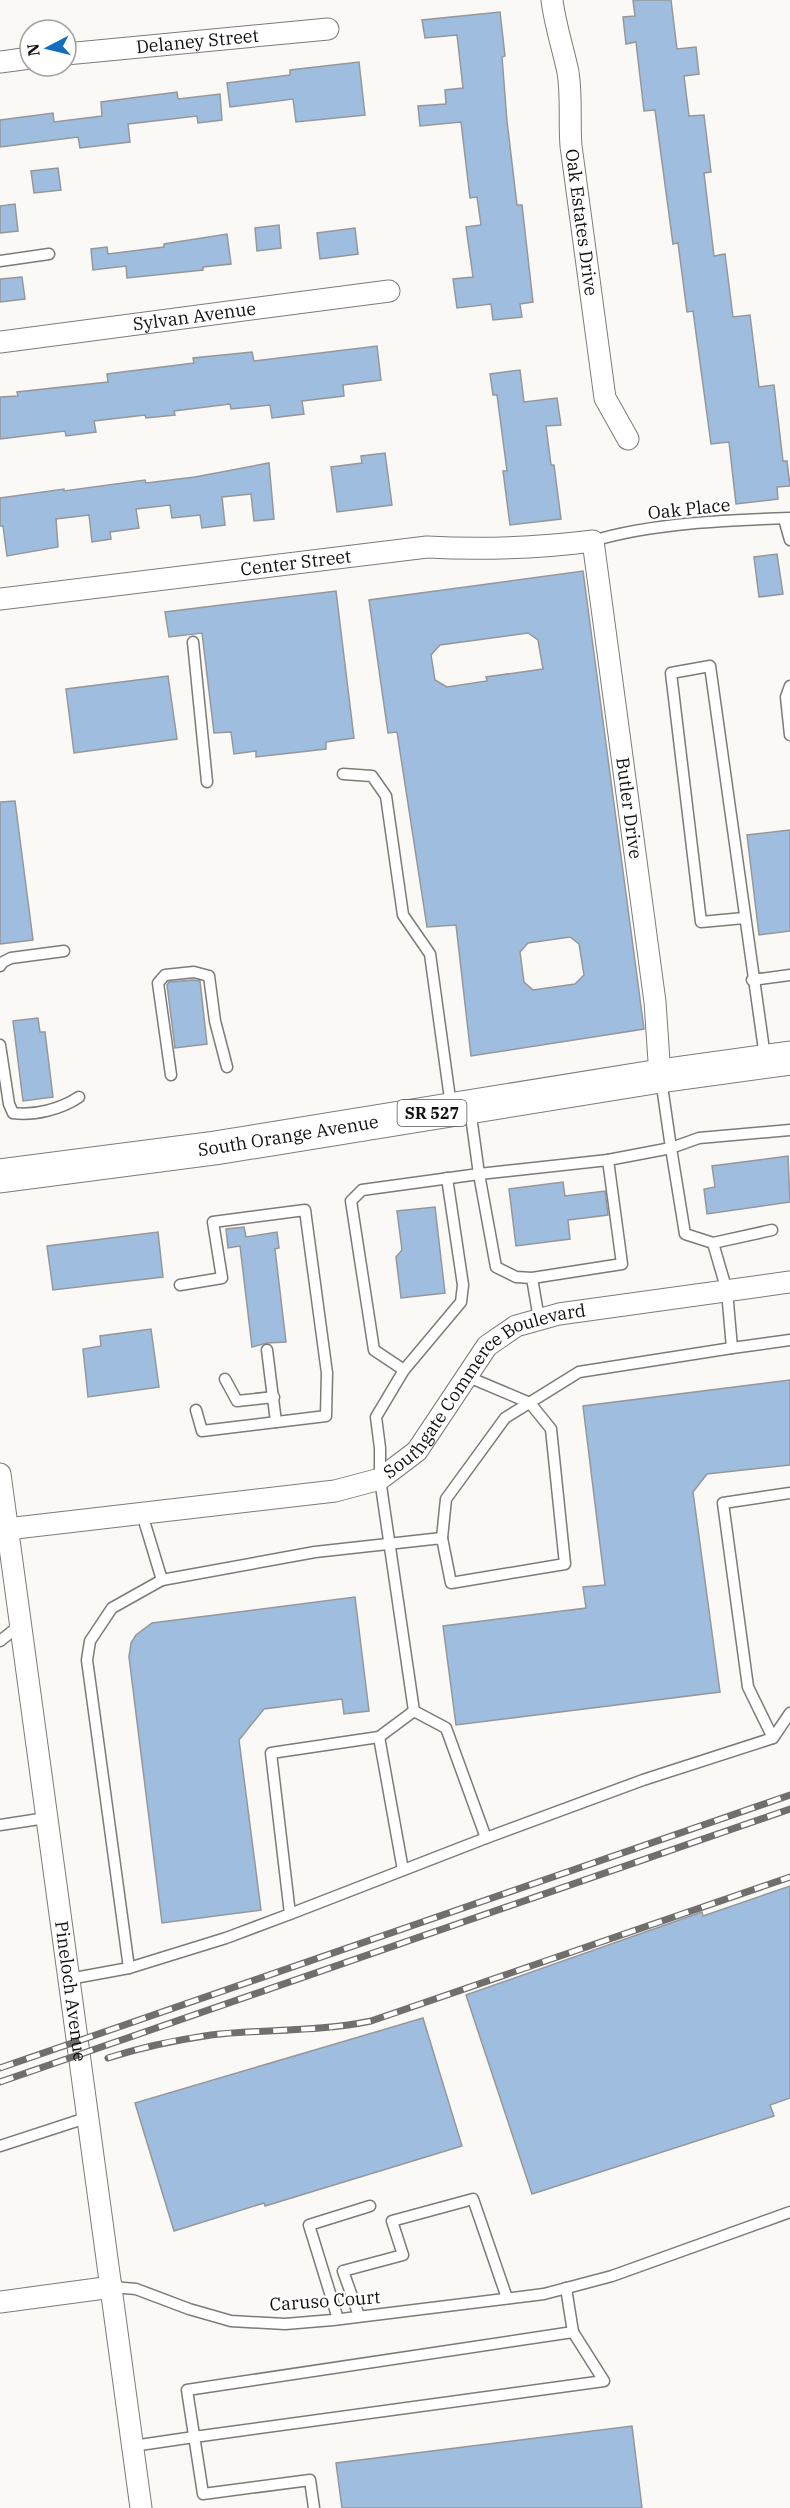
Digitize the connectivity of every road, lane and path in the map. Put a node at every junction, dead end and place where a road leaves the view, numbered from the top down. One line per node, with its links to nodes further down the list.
1 (552, 0): 10 (street, Oak Estates Drive)
2 (328, 29): 3 (street, Delaney Street)
3 (78, 53)
4 (18, 60): 5 (street)
5 (0, 62)
6 (49, 254): 7 (lane)
7 (0, 261)
8 (389, 291): 9 (street, Sylvan Avenue)
9 (0, 342)
10 (628, 439)
11 (787, 519): 12 (lane); 13 (lane, Oak Place)
12 (790, 540)
13 (593, 541): 14 (street, Center Street); 29 (street, Butler Drive)
14 (0, 599)
15 (193, 642): 19 (lane)
16 (790, 686): 17 (lane)
17 (790, 735)
18 (343, 774): 31 (lane)
19 (207, 782)
20 (744, 918): 20 (lane); 24 (lane)
21 (64, 951): 22 (lane)
22 (0, 966)
23 (790, 975): 24 (lane)
24 (753, 980): 26 (lane)
25 (0, 1045): 30 (lane)
26 (778, 1059): 29 (main road, South Orange Avenue / SR 527)
27 (227, 1067): 28 (lane)
28 (171, 1075)
29 (660, 1076): 31 (main road, South Orange Avenue / SR 527); 33 (lane)
30 (79, 1097)
31 (460, 1108): 35 (lane); 36 (main road, South Orange Avenue / SR 527)
32 (790, 1130): 33 (lane)
33 (671, 1148): 34 (lane); 39 (lane)
34 (608, 1160): 35 (lane); 40 (lane)
35 (479, 1174): 37 (lane); 40 (lane)
36 (0, 1176)
37 (447, 1178): 48 (lane); 48 (lane)
38 (772, 1230): 39 (lane)
39 (713, 1243): 43 (lane)
40 (532, 1278): 44 (lane)
41 (790, 1282): 43 (street, Southgate Commerce Boulevard)
42 (180, 1285): 54 (lane)
43 (727, 1291): 44 (street, Southgate Commerce Boulevard); 46 (lane)
44 (539, 1319): 49 (street, Southgate Commerce Boulevard)
45 (790, 1340): 46 (lane)
46 (732, 1348): 52 (lane)
47 (267, 1350): 51 (lane)
48 (404, 1370): 56 (lane)
49 (466, 1376): 52 (lane); 56 (street, Southgate Commerce Boulevard)
50 (225, 1379): 51 (lane)
51 (274, 1397): 54 (lane)
52 (530, 1404): 60 (lane); 60 (lane)
53 (196, 1410): 54 (lane)
54 (276, 1422)
55 (0, 1474): 59 (street, Pineloch Avenue)
56 (381, 1479): 58 (street, Southgate Commerce Boulevard); 61 (lane)
57 (790, 1493): 68 (lane)
58 (142, 1514): 59 (street, Southgate Commerce Boulevard); 62 (lane)
59 (7, 1529): 63 (street, Pineloch Avenue)
60 (442, 1538): 61 (lane)
61 (390, 1545): 62 (lane); 65 (lane)
62 (162, 1580): 74 (lane)
63 (20, 1624): 64 (lane); 69 (street, Pineloch Avenue)
64 (0, 1641)
65 (414, 1711): 67 (lane); 71 (lane)
66 (790, 1713): 68 (lane)
67 (379, 1737): 72 (lane); 73 (lane)
68 (773, 1738): 71 (lane)
69 (46, 1818): 70 (lane); 75 (street, Pineloch Avenue)
70 (0, 1825)
71 (486, 1838): 72 (lane)
72 (403, 1870): 73 (lane)
73 (290, 1914): 74 (lane)
74 (129, 1968): 75 (lane)
75 (69, 1979): 76 (street, Pineloch Avenue)
76 (89, 2117): 77 (lane); 80 (street, Pineloch Avenue)
77 (0, 2146)
78 (370, 2206): 85 (lane)
79 (790, 2212): 81 (lane, Caruso Court)
80 (112, 2287): 83 (street); 85 (lane, Caruso Court); 88 (street, Pineloch Avenue)
81 (566, 2288): 82 (lane, Caruso Court); 86 (lane)
82 (507, 2298): 84 (lane, Caruso Court); 84 (lane)
83 (0, 2302)
84 (359, 2316): 85 (lane, Caruso Court)
85 (338, 2319)
86 (573, 2332): 87 (lane); 87 (lane)
87 (194, 2438): 88 (lane); 90 (lane)
88 (133, 2446): 89 (street, Pineloch Avenue)
89 (141, 2508)
90 (314, 2508)

